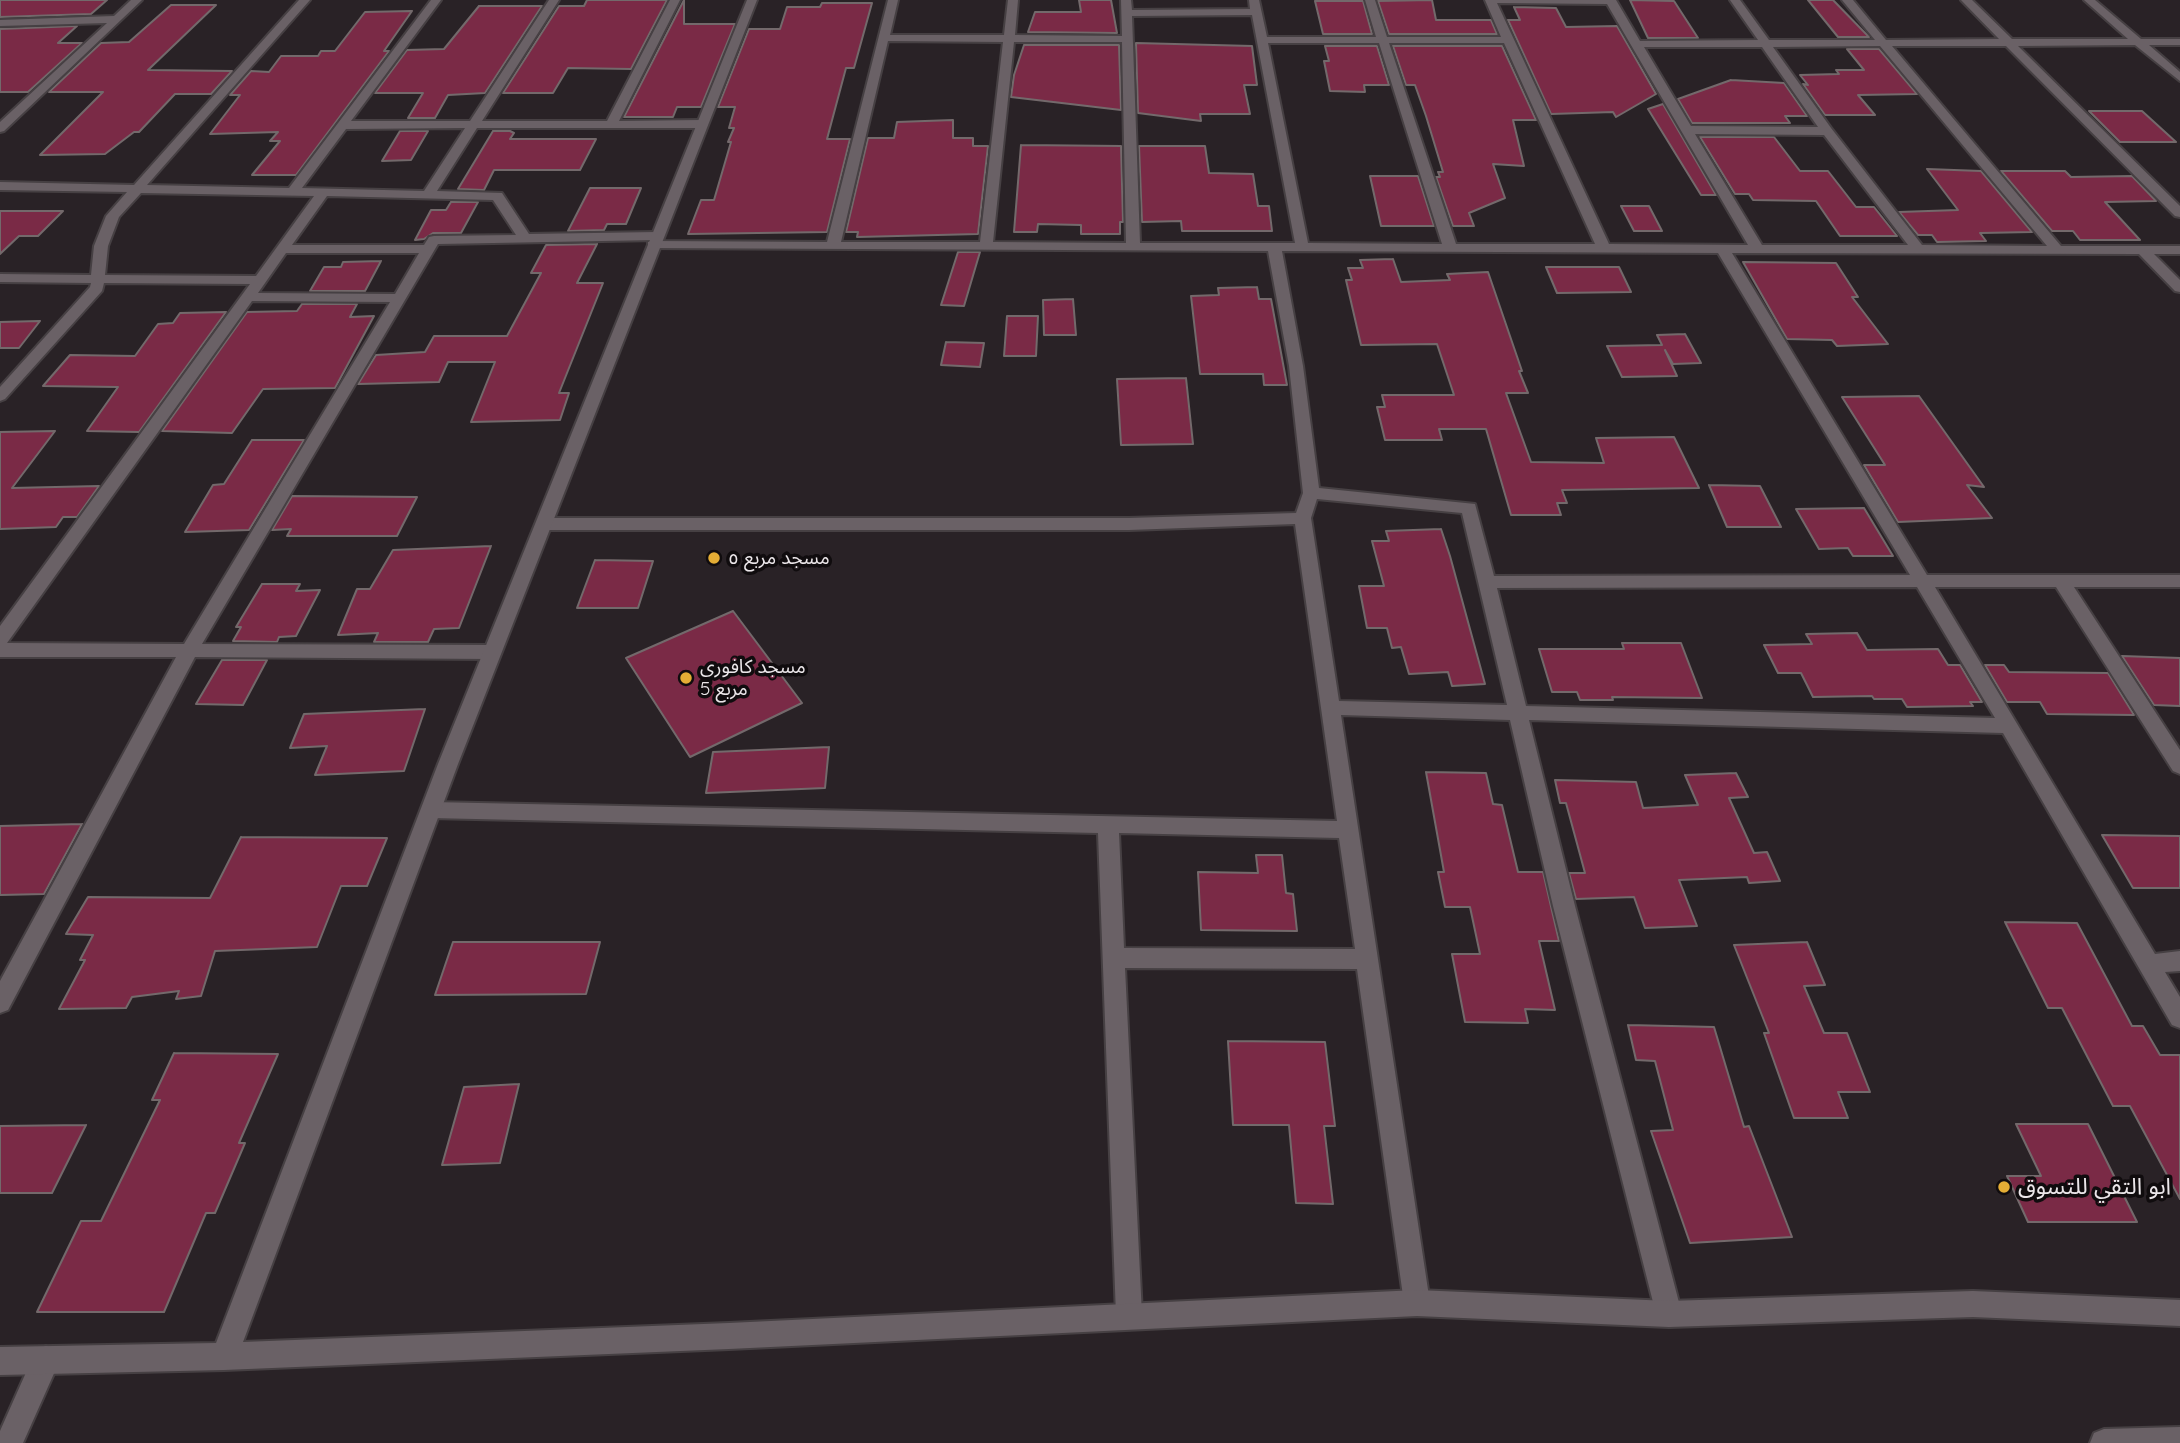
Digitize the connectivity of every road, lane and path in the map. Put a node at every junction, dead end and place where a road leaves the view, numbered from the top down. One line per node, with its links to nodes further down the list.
1 (137, 0): 18 (street)
2 (305, 0): 41 (street)
3 (436, 0): 35 (street)
4 (554, 0): 36 (street)
5 (674, 0): 33 (street)
6 (752, 0): 34 (street)
7 (893, 0): 20 (street)
8 (1013, 0): 21 (street)
9 (1370, 0): 24 (street)
10 (1490, 0): 11 (street); 25 (street)
11 (1610, 0): 30 (street)
12 (1735, 0): 31 (street)
13 (1847, 0): 28 (street)
14 (1966, 0): 29 (street)
15 (2089, 0): 26 (street)
16 (1126, 6): 17 (street); 22 (street)
17 (1255, 6): 23 (street)
18 (117, 19): 19 (street); 37 (street)
19 (0, 23)
20 (882, 38): 21 (street); 48 (street)
21 (1009, 38): 22 (street); 49 (street)
22 (1127, 39): 50 (street)
23 (1262, 40): 24 (street); 52 (street)
24 (1383, 40): 25 (street); 53 (street)
25 (1508, 40): 54 (street)
26 (2138, 42): 27 (street); 29 (street); 32 (street)
27 (2180, 42)
28 (1884, 43): 29 (street); 31 (street); 60 (street)
29 (2009, 43): 45 (street)
30 (1637, 44): 31 (street); 38 (street)
31 (1769, 45): 39 (street)
32 (2180, 78)
33 (611, 124): 34 (street); 36 (street)
34 (702, 124): 47 (street)
35 (341, 125): 36 (street); 42 (street)
36 (473, 125): 44 (street)
37 (0, 128)
38 (1688, 130): 39 (street); 56 (street)
39 (1827, 131): 59 (street)
40 (0, 186): 41 (street)
41 (137, 188): 42 (street); 64 (street)
42 (293, 191): 43 (street)
43 (324, 191): 44 (street); 57 (street)
44 (429, 193): 46 (street)
45 (2180, 213)
46 (525, 238): 47 (street); 58 (street)
47 (655, 240): 48 (street); 72 (street)
48 (833, 246): 49 (street)
49 (986, 246): 50 (street)
50 (1133, 246): 51 (street)
51 (1274, 247): 52 (street); 70 (street)
52 (1302, 247): 53 (street)
53 (1450, 247): 54 (street)
54 (1604, 248): 55 (street)
55 (1722, 248): 56 (street); 76 (street)
56 (1757, 248): 59 (street)
57 (282, 249): 58 (street); 65 (street)
58 (429, 249): 68 (street)
59 (1917, 249): 60 (street)
60 (2057, 249): 61 (street)
61 (2143, 250): 62 (street); 66 (street)
62 (2180, 250)
63 (0, 278): 64 (street)
64 (98, 279): 65 (street); 69 (street)
65 (261, 280): 67 (street)
66 (2180, 288)
67 (248, 297): 68 (street); 77 (street)
68 (401, 298): 79 (street)
69 (0, 396)
70 (1311, 493): 71 (street); 75 (street)
71 (1303, 518): 72 (street); 81 (street)
72 (544, 524): 80 (street)
73 (2061, 581): 74 (street); 76 (street); 84 (street)
74 (2180, 581)
75 (1486, 582): 76 (street); 82 (street)
76 (1921, 582): 83 (street)
77 (0, 639)
78 (0, 650): 79 (street)
79 (188, 650): 80 (street); 92 (street)
80 (492, 652): 85 (street)
81 (1331, 708): 82 (street); 87 (street)
82 (1517, 713): 83 (street); 96 (street)
83 (2009, 726): 91 (street)
84 (2180, 766)
85 (431, 810): 86 (street); 98 (street)
86 (1108, 825): 87 (street); 88 (street)
87 (1349, 830): 89 (street)
88 (1114, 958): 89 (street); 97 (street)
89 (1367, 959): 94 (street)
90 (2180, 961): 91 (street)
91 (2148, 965): 93 (street)
92 (0, 1003)
93 (2180, 1018)
94 (1417, 1303): 96 (street); 97 (street)
95 (2180, 1313): 96 (street)
96 (1670, 1314)
97 (1129, 1315): 98 (street)
98 (224, 1356): 99 (street)
99 (46, 1360): 100 (street); 102 (street)
100 (0, 1361)
101 (2180, 1441): 103 (street)
102 (9, 1443)
103 (2104, 1443)

